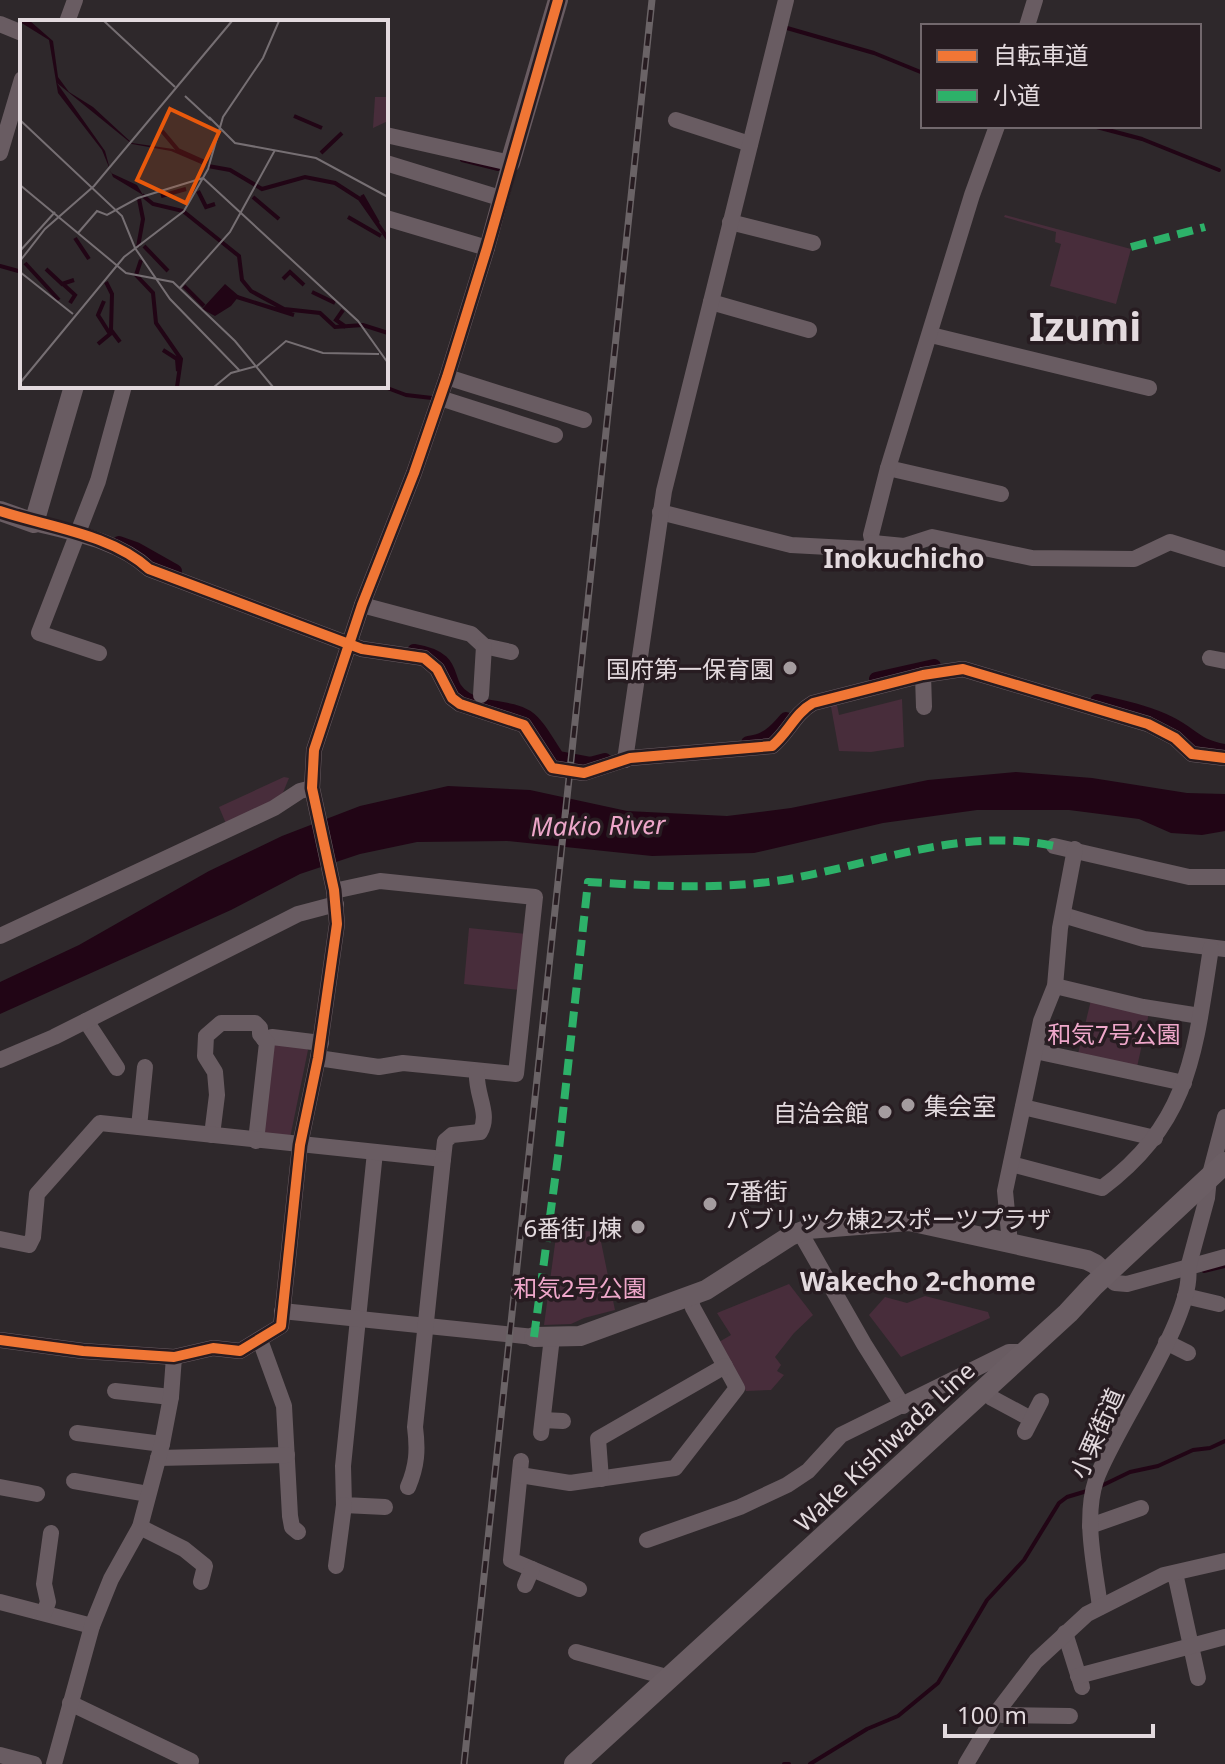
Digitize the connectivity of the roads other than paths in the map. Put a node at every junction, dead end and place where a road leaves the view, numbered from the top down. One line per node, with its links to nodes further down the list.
1 (75, 0): 5 (street)
2 (558, 0): 16 (street)
3 (786, 0): 14 (street)
4 (1035, 0): 7 (street)
5 (68, 20)
6 (0, 24): 8 (street)
7 (1028, 24)
8 (20, 32)
9 (20, 84): 10 (street)
10 (5, 118): 15 (street)
11 (676, 120): 14 (street)
12 (996, 128): 25 (street)
13 (388, 135): 16 (street)
14 (750, 144): 20 (street)
15 (0, 153)
16 (510, 163): 18 (street)
17 (388, 165): 18 (street)
18 (500, 198): 22 (street)
19 (388, 219): 22 (street)
20 (730, 222): 21 (street); 23 (street)
21 (813, 243)
22 (487, 248): 26 (street)
23 (711, 302): 24 (street); 36 (street)
24 (809, 330)
25 (931, 335): 29 (street); 33 (street)
26 (447, 377): 30 (street); 31 (street)
27 (73, 388): 37 (street)
28 (123, 388): 38 (street)
29 (1149, 388)
30 (440, 398): 32 (street); 41 (street)
31 (584, 420)
32 (555, 435)
33 (888, 468): 34 (street); 39 (street)
34 (992, 497)
35 (0, 511): 37 (street)
36 (660, 512): 39 (street); 49 (street)
37 (34, 523): 38 (street)
38 (77, 530): 42 (street); 45 (street)
39 (873, 543): 40 (street)
40 (1225, 559)
41 (362, 605): 42 (street); 43 (street)
42 (350, 637): 49 (street); 51 (street)
43 (484, 646): 44 (street); 47 (street)
44 (511, 652)
45 (99, 653)
46 (923, 675): 48 (street); 49 (street); 50 (street)
47 (481, 695)
48 (924, 707)
49 (626, 755)
50 (1225, 758)
51 (313, 792): 55 (street); 57 (street)
52 (1054, 846): 53 (street)
53 (1075, 849): 54 (street); 56 (street)
54 (1225, 877)
55 (334, 895): 61 (street); 63 (street); 67 (street)
56 (1063, 915): 58 (street); 59 (street)
57 (0, 936)
58 (1218, 949): 60 (street)
59 (1055, 986): 60 (street); 64 (street)
60 (1200, 1016): 69 (street)
61 (86, 1021): 65 (street); 66 (street)
62 (264, 1039): 63 (street); 73 (street); 75 (street)
63 (319, 1050): 67 (street); 76 (street)
64 (1035, 1051): 69 (street); 70 (street)
65 (0, 1060)
66 (117, 1068)
67 (477, 1072): 78 (street)
68 (149, 1077): 72 (street)
69 (1184, 1083): 74 (street)
70 (1023, 1107): 74 (street); 79 (street)
71 (1225, 1117): 80 (street, 小栗街道)
72 (139, 1127): 73 (street); 82 (street)
73 (212, 1135): 75 (street)
74 (1155, 1138): 79 (street)
75 (256, 1141): 76 (street)
76 (300, 1145): 77 (street); 92 (street)
77 (375, 1152): 78 (street); 93 (street)
78 (443, 1159): 94 (street)
79 (1011, 1164): 83 (street)
80 (1217, 1170): 85 (street, 小栗街道); 86 (main road, Wake Kishiwada Line)
81 (800, 1232): 83 (street); 88 (street); 89 (street)
82 (0, 1239)
83 (1010, 1244): 86 (street)
84 (1225, 1257): 85 (street)
85 (1188, 1268): 86 (street); 90 (street, 小栗街道)
86 (1106, 1274): 99 (main road, Wake Kishiwada Line)
87 (858, 1281): 88 (street)
88 (829, 1284): 107 (street)
89 (689, 1296): 95 (street); 102 (street)
90 (1185, 1296): 91 (street); 98 (street, 小栗街道)
91 (1219, 1303)
92 (282, 1311): 93 (street); 97 (street)
93 (358, 1320): 94 (street); 118 (street)
94 (426, 1327): 95 (street); 115 (street)
95 (543, 1337): 108 (street)
96 (0, 1340): 101 (street)
97 (260, 1340): 101 (street); 111 (street)
98 (1166, 1342): 100 (street); 121 (street, 小栗街道)
99 (1024, 1352): 103 (main road, Wake Kishiwada Line); 107 (street)
100 (1188, 1353)
101 (174, 1357): 105 (street)
102 (725, 1366): 112 (street); 112 (street)
103 (984, 1390): 106 (street); 139 (main road, Wake Kishiwada Line)
104 (115, 1391): 105 (street)
105 (171, 1397): 110 (street)
106 (1041, 1401)
107 (903, 1406): 125 (street)
108 (563, 1421)
109 (77, 1433): 110 (street)
110 (160, 1451): 111 (street); 117 (street)
111 (287, 1455): 123 (street)
112 (601, 1479): 130 (street)
113 (74, 1481): 117 (street)
114 (0, 1487): 116 (street)
115 (408, 1487)
116 (37, 1494)
117 (148, 1494): 122 (street)
118 (344, 1505): 119 (street); 128 (street)
119 (385, 1507)
120 (1141, 1508): 121 (street)
121 (1090, 1526): 132 (street, 小栗街道)
122 (140, 1527): 126 (street); 134 (street)
123 (298, 1532)
124 (51, 1533): 133 (street)
125 (647, 1540)
126 (209, 1548)
127 (1225, 1561): 129 (street)
128 (336, 1566)
129 (1175, 1573): 132 (street); 137 (street)
130 (579, 1589)
131 (0, 1602): 133 (street)
132 (1100, 1607): 135 (street)
133 (44, 1613): 134 (street)
134 (92, 1626): 141 (street)
135 (1065, 1633): 137 (street); 142 (street)
136 (1225, 1637): 137 (street)
137 (1191, 1646): 140 (street)
138 (576, 1652): 139 (street)
139 (670, 1678): 146 (main road, Wake Kishiwada Line)
140 (1198, 1678)
141 (70, 1703): 145 (street); 148 (street)
142 (997, 1712): 143 (street); 149 (street)
143 (1070, 1716)
144 (0, 1755): 147 (street)
145 (192, 1758)
146 (577, 1763)
147 (34, 1764)
148 (54, 1764)
149 (966, 1764)

